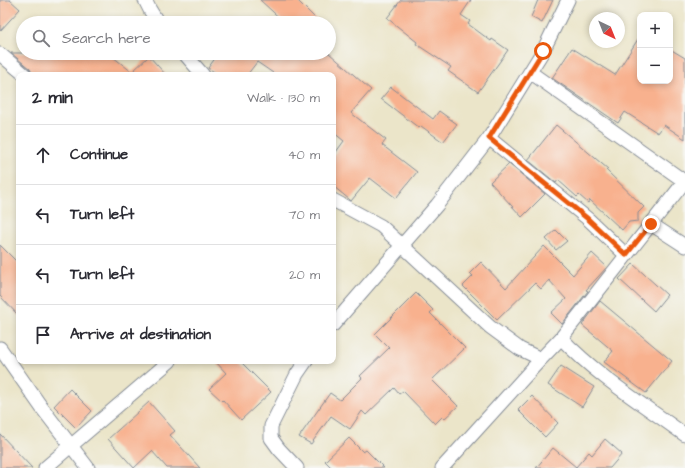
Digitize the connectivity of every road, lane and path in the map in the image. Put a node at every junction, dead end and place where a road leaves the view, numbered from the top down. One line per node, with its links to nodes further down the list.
1 (145, 0): 3 (street)
2 (568, 0): 8 (street)
3 (154, 16)
4 (0, 54): 6 (street)
5 (190, 60): 7 (street)
6 (21, 72)
7 (200, 72)
8 (530, 72): 9 (street); 10 (street)
9 (489, 138): 13 (street); 15 (street)
10 (685, 181): 12 (street)
11 (336, 202): 13 (street)
12 (651, 224): 14 (street); 15 (street)
13 (402, 245): 16 (street); 19 (street)
14 (685, 246)
15 (626, 255): 17 (street)
16 (336, 322)
17 (561, 338): 19 (street); 22 (street)
18 (0, 348): 23 (street)
19 (541, 359): 27 (street)
20 (167, 364): 23 (street)
21 (304, 364): 26 (street)
22 (685, 435)
23 (71, 446): 24 (street); 25 (street)
24 (46, 468)
25 (88, 468)
26 (297, 468)
27 (442, 468)

